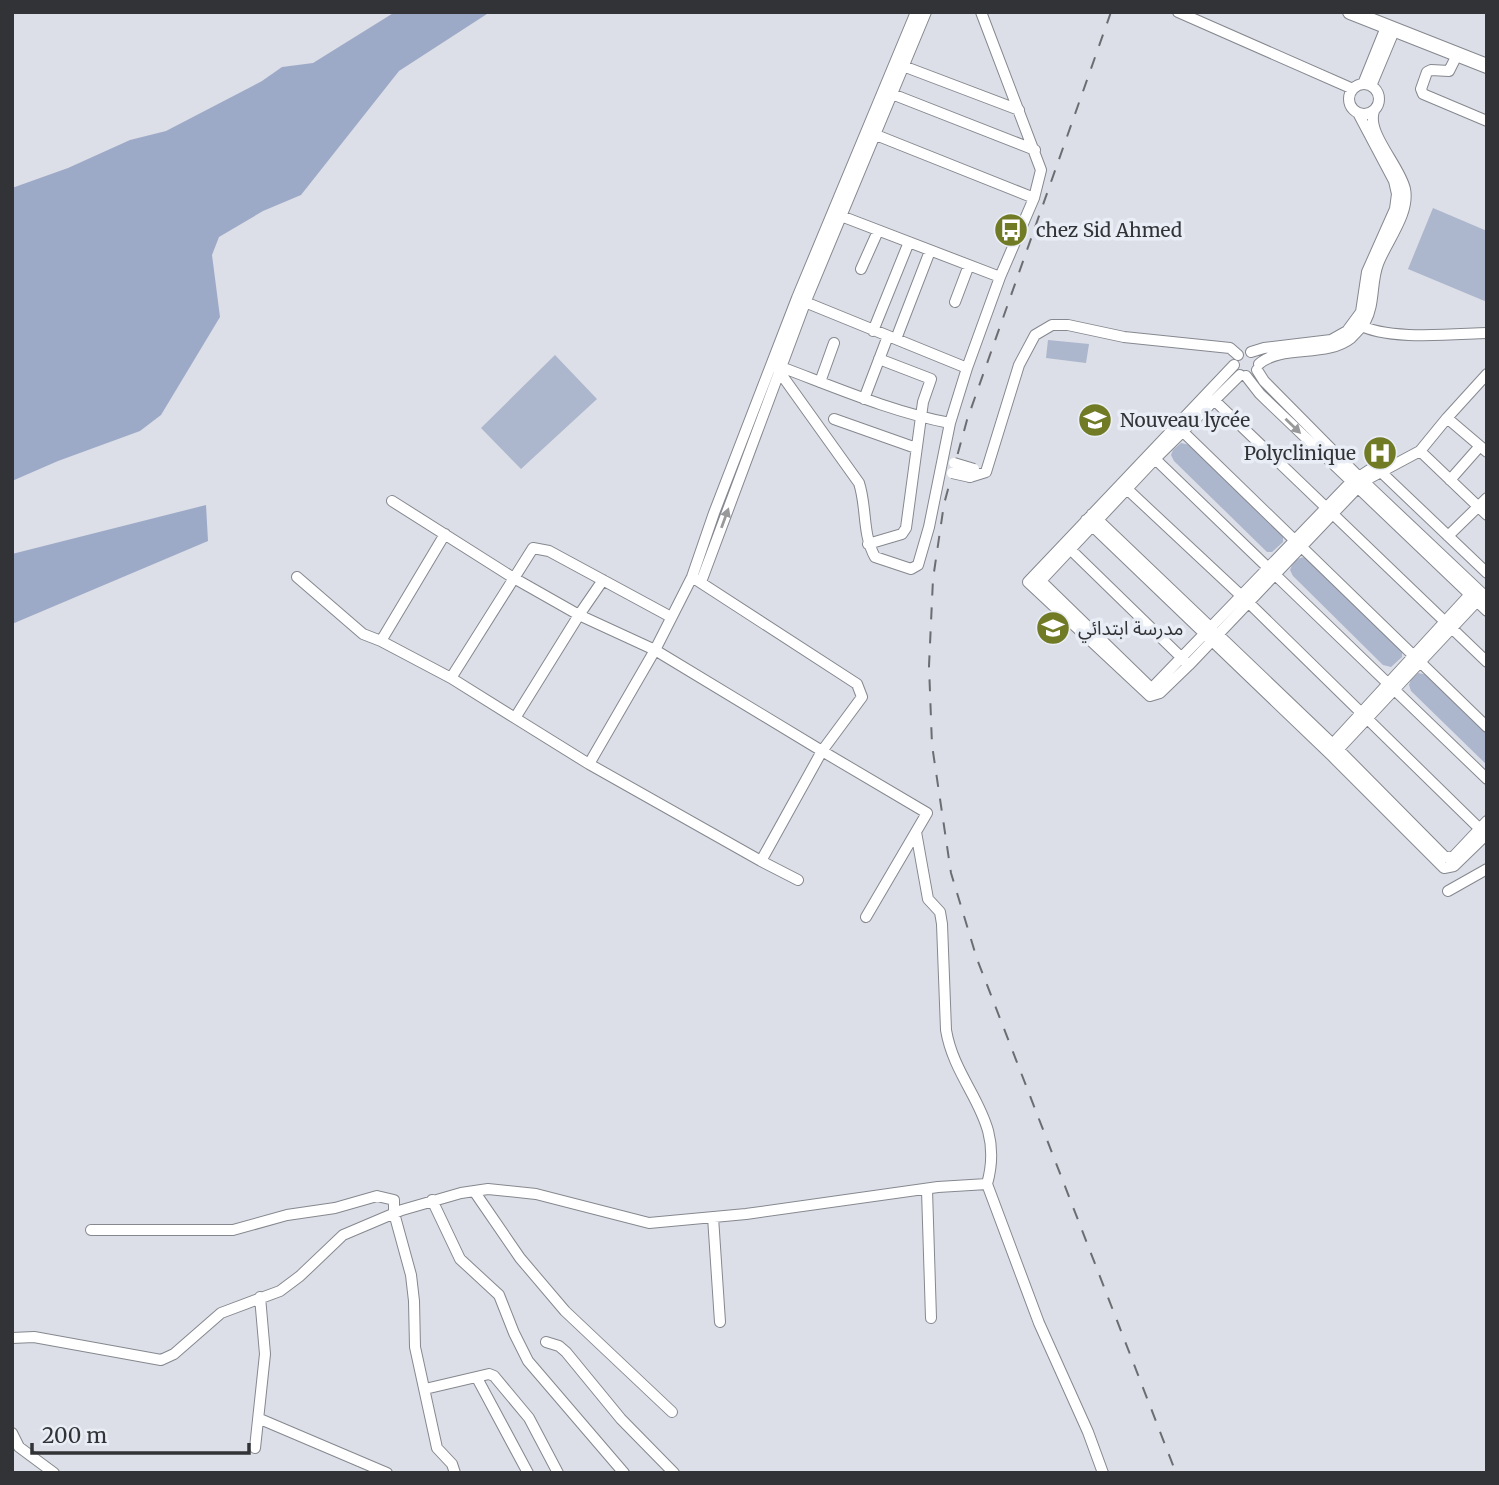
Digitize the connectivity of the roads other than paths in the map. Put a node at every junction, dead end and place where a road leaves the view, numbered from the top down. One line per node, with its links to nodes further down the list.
1 (916, 12): 7 (street)
2 (926, 12): 7 (street)
3 (981, 12): 13 (street)
4 (1178, 12): 11 (street)
5 (1350, 12): 6 (main road)
6 (1390, 29): 8 (main road); 11 (street)
7 (911, 35): 9 (street); 17 (street)
8 (1457, 55): 10 (main road); 16 (street)
9 (903, 66): 12 (street); 13 (street)
10 (1487, 66)
11 (1362, 86): 14 (street); 15 (street)
12 (892, 94): 17 (street); 18 (street)
13 (1019, 110): 18 (street)
14 (1374, 111): 15 (street); 29 (street)
15 (1358, 113): 29 (street)
16 (1487, 121)
17 (870, 133): 19 (street); 20 (street); 27 (street)
18 (1035, 150): 19 (street)
19 (1034, 198): 26 (street)
20 (841, 216): 21 (street); 27 (street)
21 (878, 230): 22 (street); 25 (street)
22 (909, 242): 23 (street); 30 (street)
23 (930, 251): 24 (street); 32 (street)
24 (969, 265): 26 (street); 28 (street)
25 (861, 268)
26 (1000, 277): 38 (street)
27 (801, 301): 30 (street); 36 (street)
28 (955, 302)
29 (1358, 325): 31 (street); 34 (street); 37 (street)
30 (873, 331): 32 (street)
31 (1487, 333)
32 (892, 338): 35 (street); 38 (street)
33 (834, 343): 41 (street)
34 (1251, 352): 37 (street); 39 (street)
35 (879, 359): 44 (street); 46 (street)
36 (778, 367): 41 (street); 69 (street); 76 (street, one-way to 36); 76 (street)
37 (1258, 367): 39 (street); 58 (street)
38 (967, 368): 49 (street)
39 (1239, 368): 45 (street); 50 (street); 55 (street, bridge); 58 (street, one-way to 58)
40 (1487, 374): 42 (street)
41 (820, 382): 44 (street)
42 (1477, 384): 43 (street); 47 (street)
43 (1487, 393)
44 (864, 399): 46 (street)
45 (1214, 401): 50 (street); 63 (street)
46 (922, 418): 49 (street); 52 (street)
47 (1447, 418): 51 (street); 53 (street)
48 (834, 419): 52 (street)
49 (950, 424): 55 (street)
50 (1180, 429): 54 (street); 68 (street)
51 (1424, 447): 56 (street); 57 (street); 58 (street)
52 (916, 448): 69 (street)
53 (1483, 449): 57 (street)
54 (1153, 456): 59 (street); 65 (street); 71 (street)
55 (947, 467): 69 (street)
56 (1381, 472): 58 (street); 67 (street)
57 (1450, 480): 62 (street)
58 (1358, 482): 63 (street); 78 (street)
59 (1128, 489): 65 (street); 79 (street)
60 (1487, 498): 62 (street)
61 (392, 501): 66 (street)
62 (1478, 506): 64 (street); 67 (street)
63 (1330, 510): 68 (street); 83 (street)
64 (1487, 515)
65 (1092, 520): 70 (street); 77 (street); 84 (street)
66 (445, 534): 74 (street); 85 (street)
67 (1448, 536): 72 (street)
68 (1299, 543): 71 (street); 71 (street); 87 (street)
69 (868, 544)
70 (1070, 549): 77 (street); 88 (street)
71 (1271, 572): 79 (street); 91 (street)
72 (1487, 573)
73 (297, 577): 85 (street)
74 (513, 577): 75 (street); 81 (street); 90 (street)
75 (603, 580): 81 (street); 82 (street)
76 (697, 580): 82 (street); 96 (street)
77 (1037, 584): 88 (street)
78 (1478, 595): 80 (street); 83 (street)
79 (1245, 599): 84 (street); 92 (street)
80 (1487, 611)
81 (579, 615): 86 (street); 93 (street)
82 (671, 617): 86 (street)
83 (1448, 625): 87 (street); 89 (street)
84 (1212, 634): 88 (street); 95 (street)
85 (381, 642): 90 (street)
86 (654, 650): 96 (street); 97 (street)
87 (1417, 659): 91 (street); 94 (street)
88 (1186, 661)
89 (1487, 662)
90 (451, 678): 93 (street)
91 (1391, 686): 92 (street); 98 (street)
92 (1364, 715): 95 (street); 99 (street)
93 (515, 718): 97 (street)
94 (1487, 727)
95 (1332, 750): 99 (street)
96 (822, 751): 100 (street); 101 (street)
97 (589, 764): 101 (street)
98 (1487, 779)
99 (1485, 830)
100 (916, 832): 105 (street); 106 (street)
101 (761, 861): 103 (street)
102 (1487, 870): 104 (street)
103 (799, 880)
104 (1448, 891)
105 (866, 917)
106 (987, 1184): 107 (street); 131 (street)
107 (928, 1190): 111 (street); 114 (street)
108 (474, 1191): 109 (street); 111 (street); 120 (street)
109 (432, 1200): 110 (street); 129 (street)
110 (394, 1213): 112 (street); 113 (street); 119 (street)
111 (713, 1217): 115 (street)
112 (91, 1230)
113 (260, 1297): 116 (street); 121 (street)
114 (930, 1318)
115 (720, 1322)
116 (12, 1338)
117 (546, 1342): 130 (street)
118 (477, 1378): 119 (street); 127 (street); 128 (street)
119 (425, 1389): 126 (street)
120 (672, 1412)
121 (260, 1419): 123 (street); 125 (street)
122 (12, 1433): 124 (street)
123 (255, 1448)
124 (54, 1473)
125 (387, 1473)
126 (455, 1473)
127 (528, 1473)
128 (558, 1473)
129 (624, 1473)
130 (674, 1473)
131 (1104, 1473)

